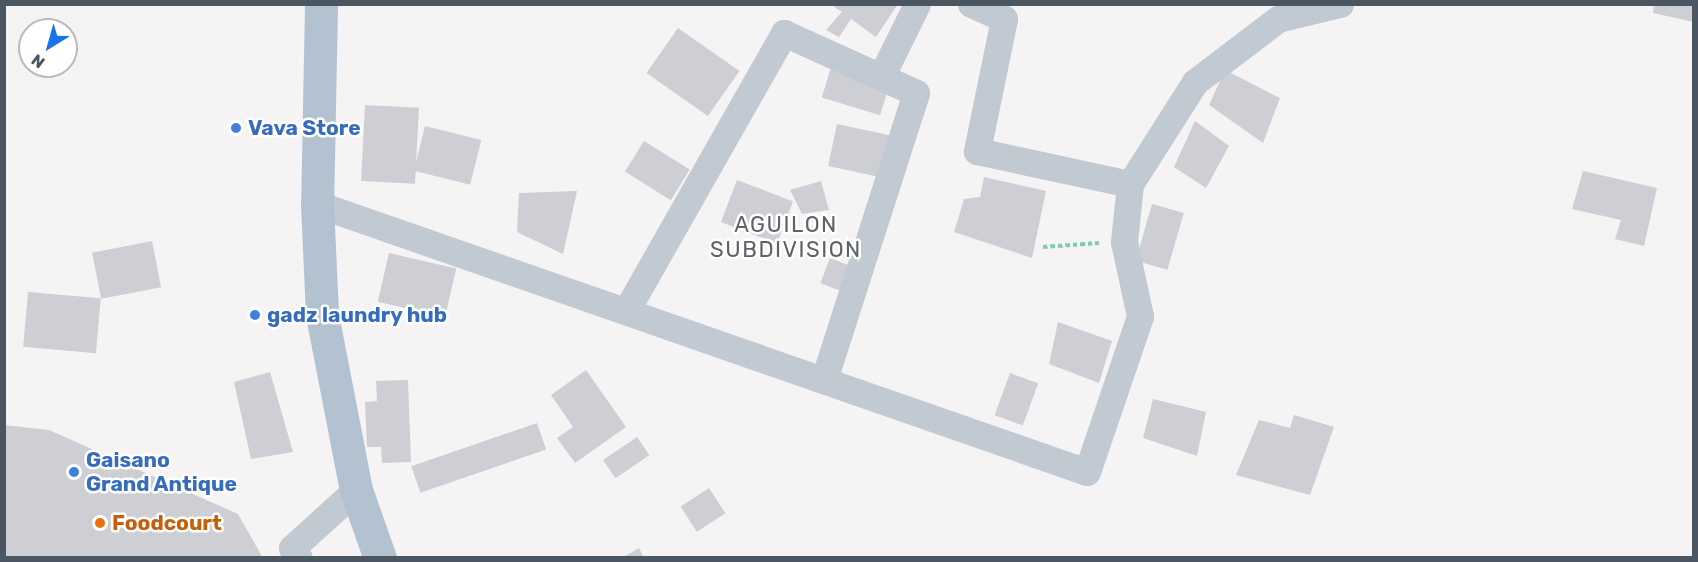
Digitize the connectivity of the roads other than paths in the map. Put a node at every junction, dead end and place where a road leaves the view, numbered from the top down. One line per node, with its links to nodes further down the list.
1 (321, 4): 7 (main road)
2 (917, 4): 5 (street)
3 (970, 4): 6 (street)
4 (1340, 4): 6 (street)
5 (881, 77): 8 (street); 9 (street)
6 (1130, 184): 9 (street)
7 (317, 204): 8 (street); 10 (main road)
8 (626, 311): 9 (street)
9 (824, 380)
10 (356, 490): 11 (street); 12 (main road)
11 (299, 558)
12 (380, 558)

